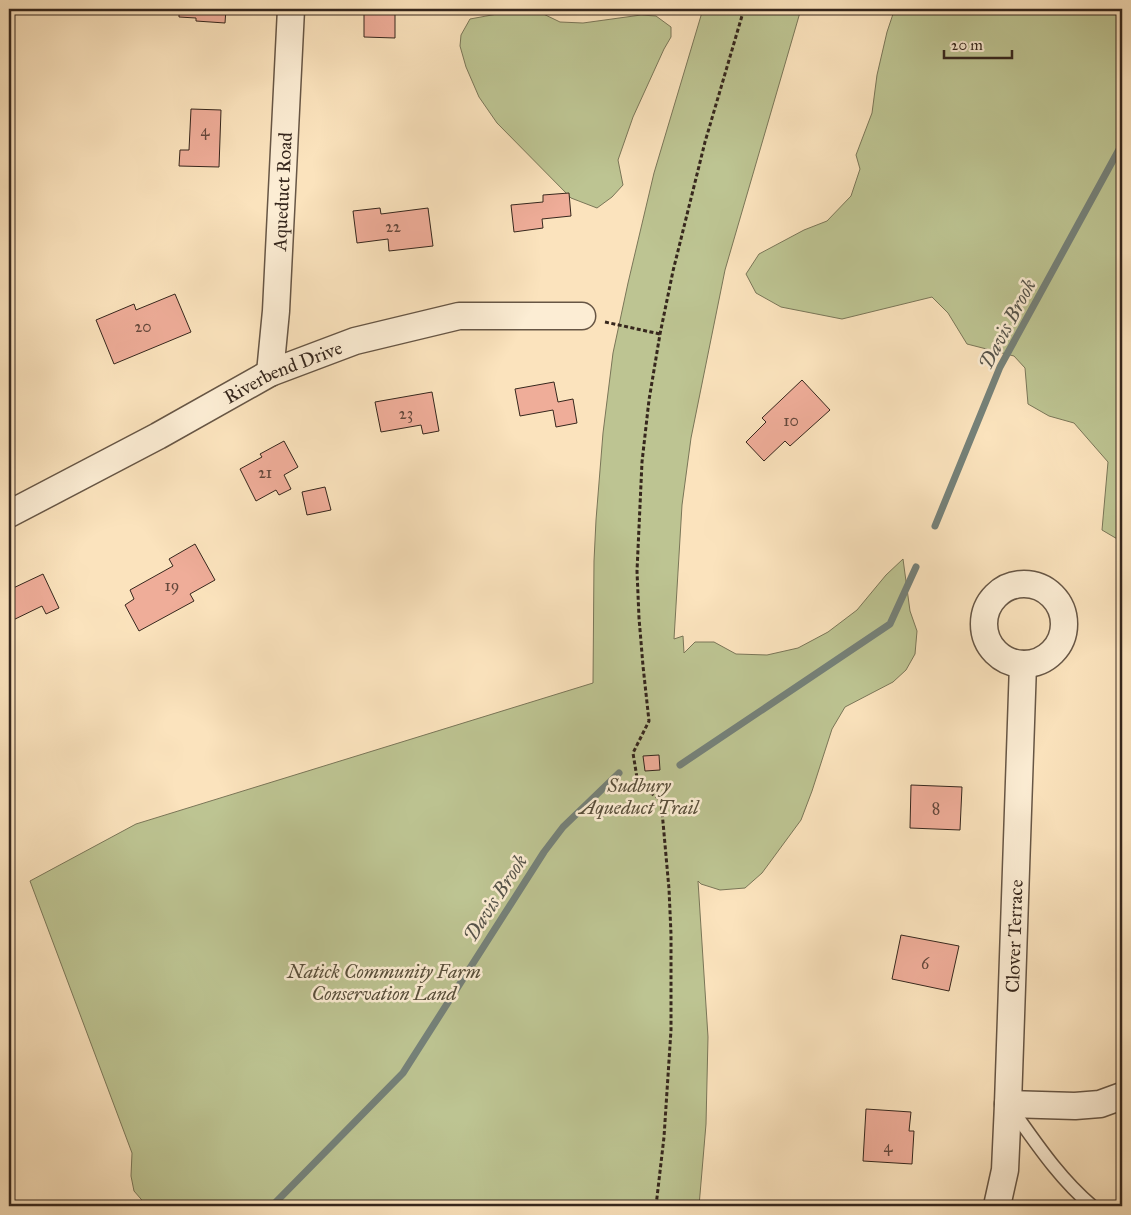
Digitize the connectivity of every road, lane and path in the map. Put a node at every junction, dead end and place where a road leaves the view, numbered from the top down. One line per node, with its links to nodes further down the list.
1 (291, 9): 5 (street, Aqueduct Road)
2 (744, 9): 4 (path)
3 (582, 316): 4 (path); 5 (street, Riverbend Drive)
4 (660, 334): 10 (path)
5 (270, 373): 6 (street, Riverbend Drive)
6 (9, 514)
7 (1023, 664): 9 (street, Clover Terrace)
8 (1122, 1096): 9 (street)
9 (1008, 1104): 11 (street, Clover Terrace); 12 (lane)
10 (656, 1206)
11 (997, 1206)
12 (1092, 1206)

